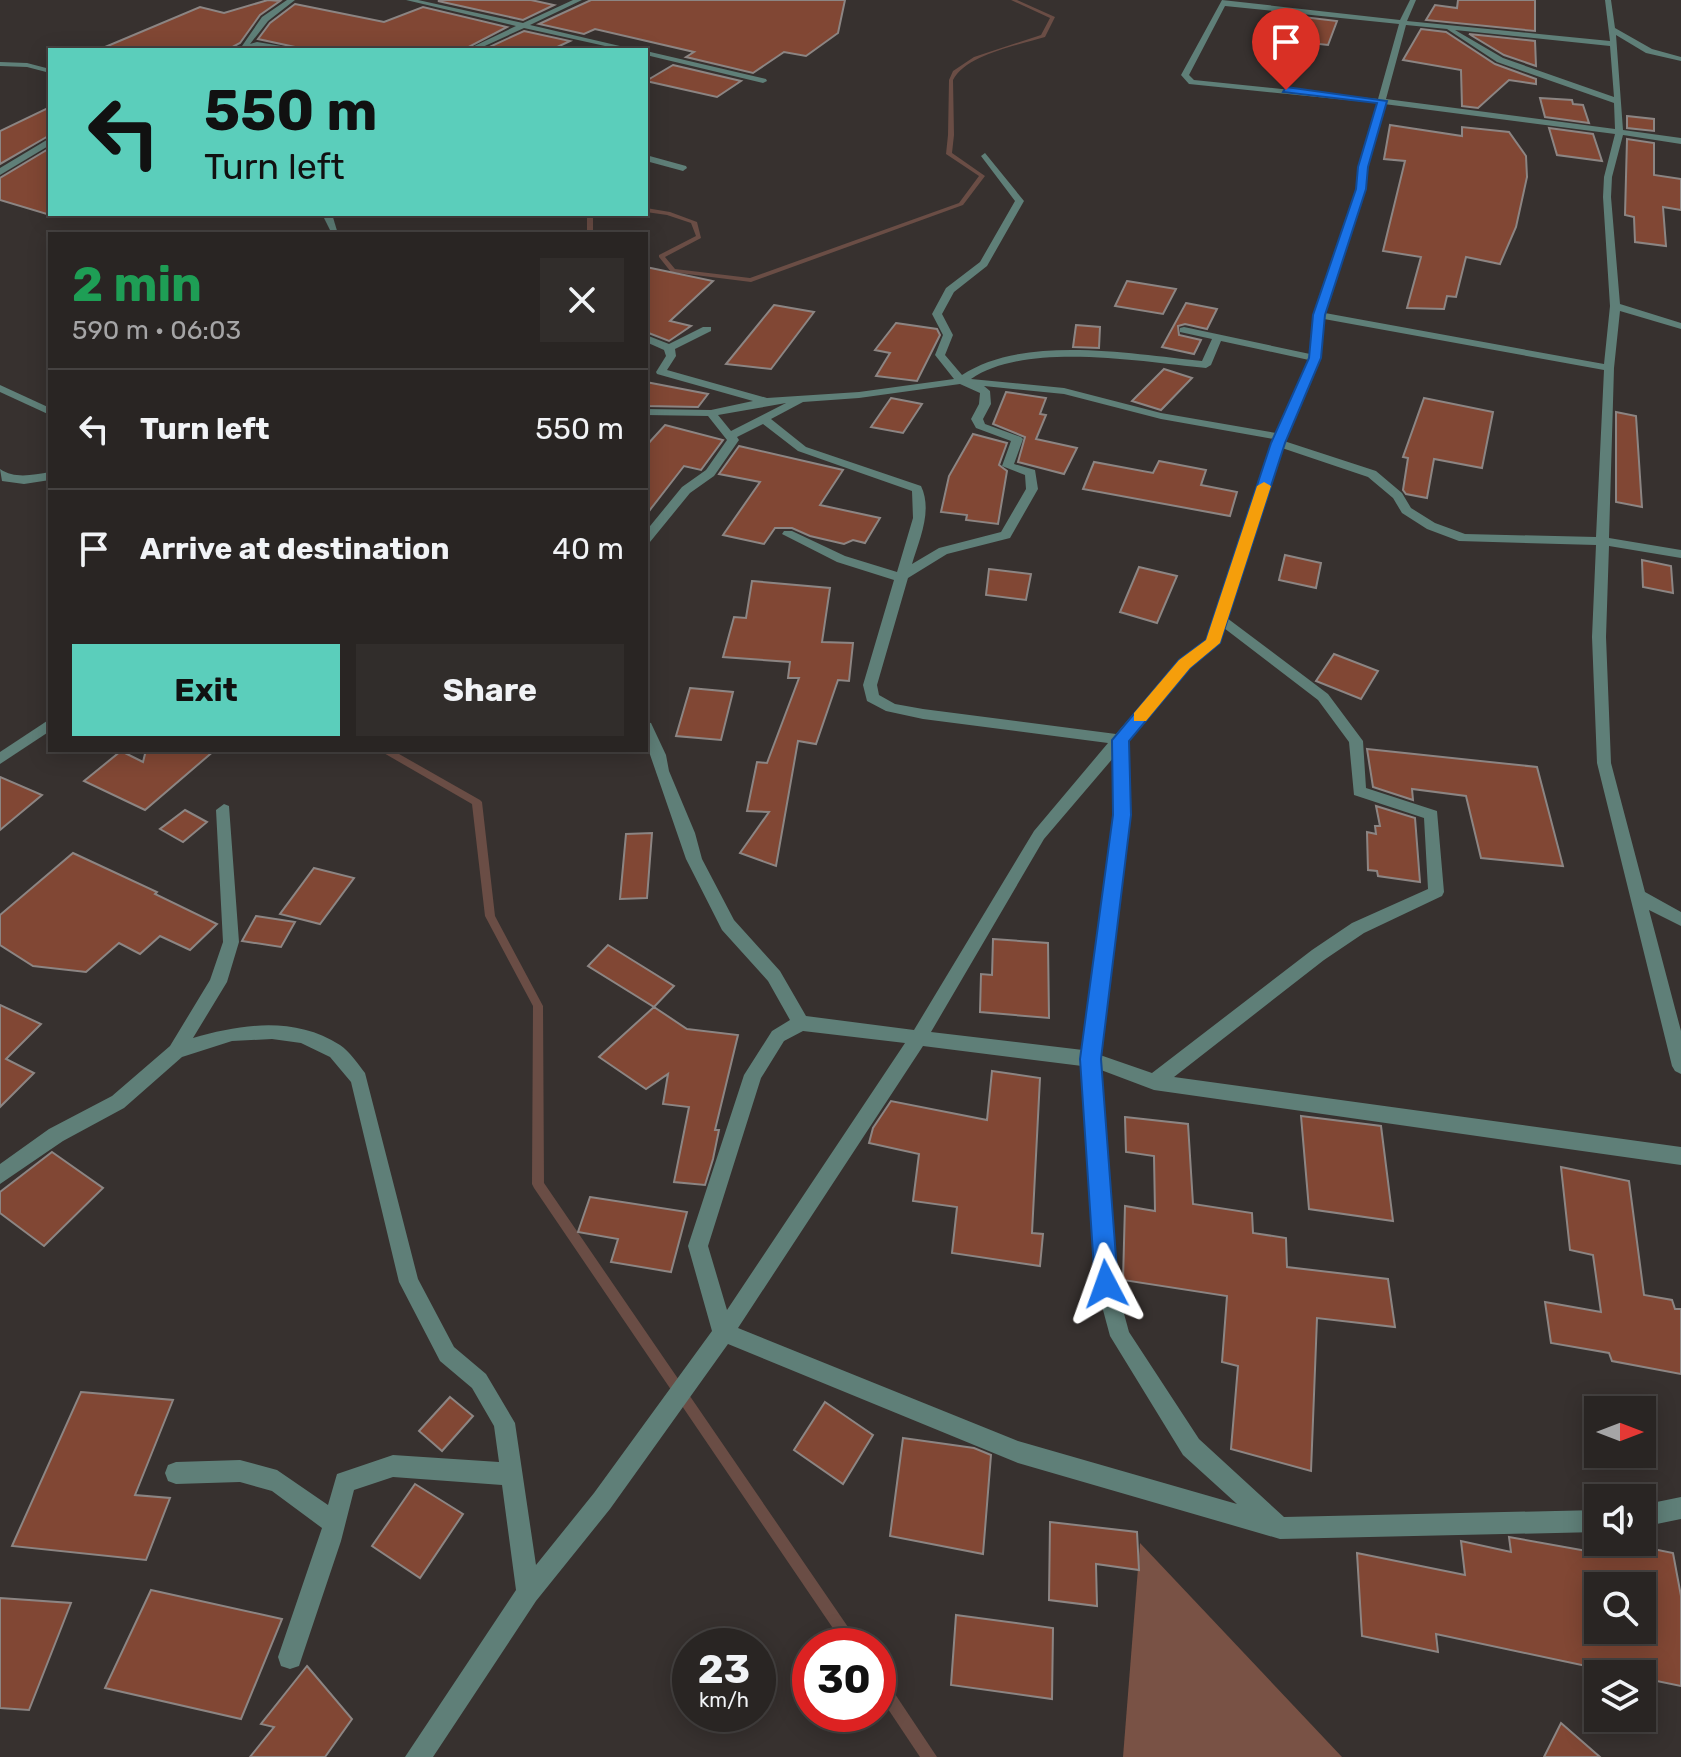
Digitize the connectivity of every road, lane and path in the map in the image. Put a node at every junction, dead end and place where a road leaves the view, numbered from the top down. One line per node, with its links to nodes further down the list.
1 (292, 0): 12 (street)
2 (409, 0): 8 (street)
3 (579, 0): 8 (street)
4 (1413, 0): 7 (street)
5 (1608, 0): 10 (street)
6 (1224, 2): 7 (street); 22 (street)
7 (1403, 22): 9 (street); 22 (street)
8 (524, 25): 15 (street); 16 (street)
9 (1442, 25): 11 (street); 23 (street)
10 (1611, 29): 11 (street); 18 (street)
11 (1613, 44): 23 (street)
12 (245, 45): 13 (street); 14 (street)
13 (238, 48)
14 (292, 48)
15 (474, 48)
16 (624, 48)
17 (648, 53): 21 (street)
18 (1681, 59)
19 (0, 64): 20 (street)
20 (48, 70)
21 (763, 81)
22 (1383, 101): 24 (street); 34 (street)
23 (1617, 101): 24 (street)
24 (1619, 133): 25 (street); 33 (street)
25 (1681, 141)
26 (48, 142): 30 (street)
27 (985, 156): 43 (street)
28 (648, 159): 29 (street)
29 (683, 168)
30 (0, 172)
31 (328, 216): 32 (street)
32 (335, 232)
33 (1615, 306): 35 (street); 42 (street)
34 (1319, 315): 41 (street); 42 (street)
35 (1681, 326)
36 (707, 329): 40 (street)
37 (1184, 330): 38 (street)
38 (1218, 337): 41 (street); 43 (street)
39 (648, 339): 40 (street)
40 (669, 348): 46 (street)
41 (1315, 358): 52 (street)
42 (1609, 368): 57 (street)
43 (961, 381): 45 (street); 52 (street); 59 (street)
44 (0, 388): 47 (street)
45 (806, 398): 46 (street); 50 (street)
46 (768, 401): 49 (street)
47 (48, 411)
48 (648, 412): 49 (street)
49 (711, 413): 51 (street)
50 (764, 419): 51 (street); 59 (street)
51 (732, 435): 56 (street)
52 (1279, 440): 57 (street); 60 (street)
53 (0, 473): 54 (street)
54 (48, 476)
55 (788, 534): 59 (street)
56 (648, 537)
57 (1603, 541): 58 (street); 66 (street)
58 (1681, 554)
59 (900, 577): 63 (street)
60 (1220, 619): 63 (street); 73 (street)
61 (48, 725): 64 (street)
62 (648, 731): 68 (street)
63 (1121, 740): 69 (street); 71 (street)
64 (0, 759)
65 (224, 810): 70 (street)
66 (1637, 895): 67 (street); 72 (street)
67 (1681, 920)
68 (801, 1023): 69 (street); 76 (street)
69 (918, 1038): 71 (street); 76 (street)
70 (176, 1051): 75 (street); 78 (street)
71 (1091, 1059): 73 (street); 83 (street)
72 (1681, 1066)
73 (1154, 1082): 74 (street)
74 (1681, 1156)
75 (0, 1175)
76 (723, 1332): 83 (street); 84 (street)
77 (176, 1473): 82 (street)
78 (510, 1474): 82 (street); 84 (street)
79 (1681, 1508): 80 (street)
80 (1656, 1513)
81 (1584, 1521): 83 (street)
82 (335, 1524): 85 (street)
83 (1280, 1528)
84 (528, 1593): 86 (street)
85 (290, 1657)
86 (418, 1757)

